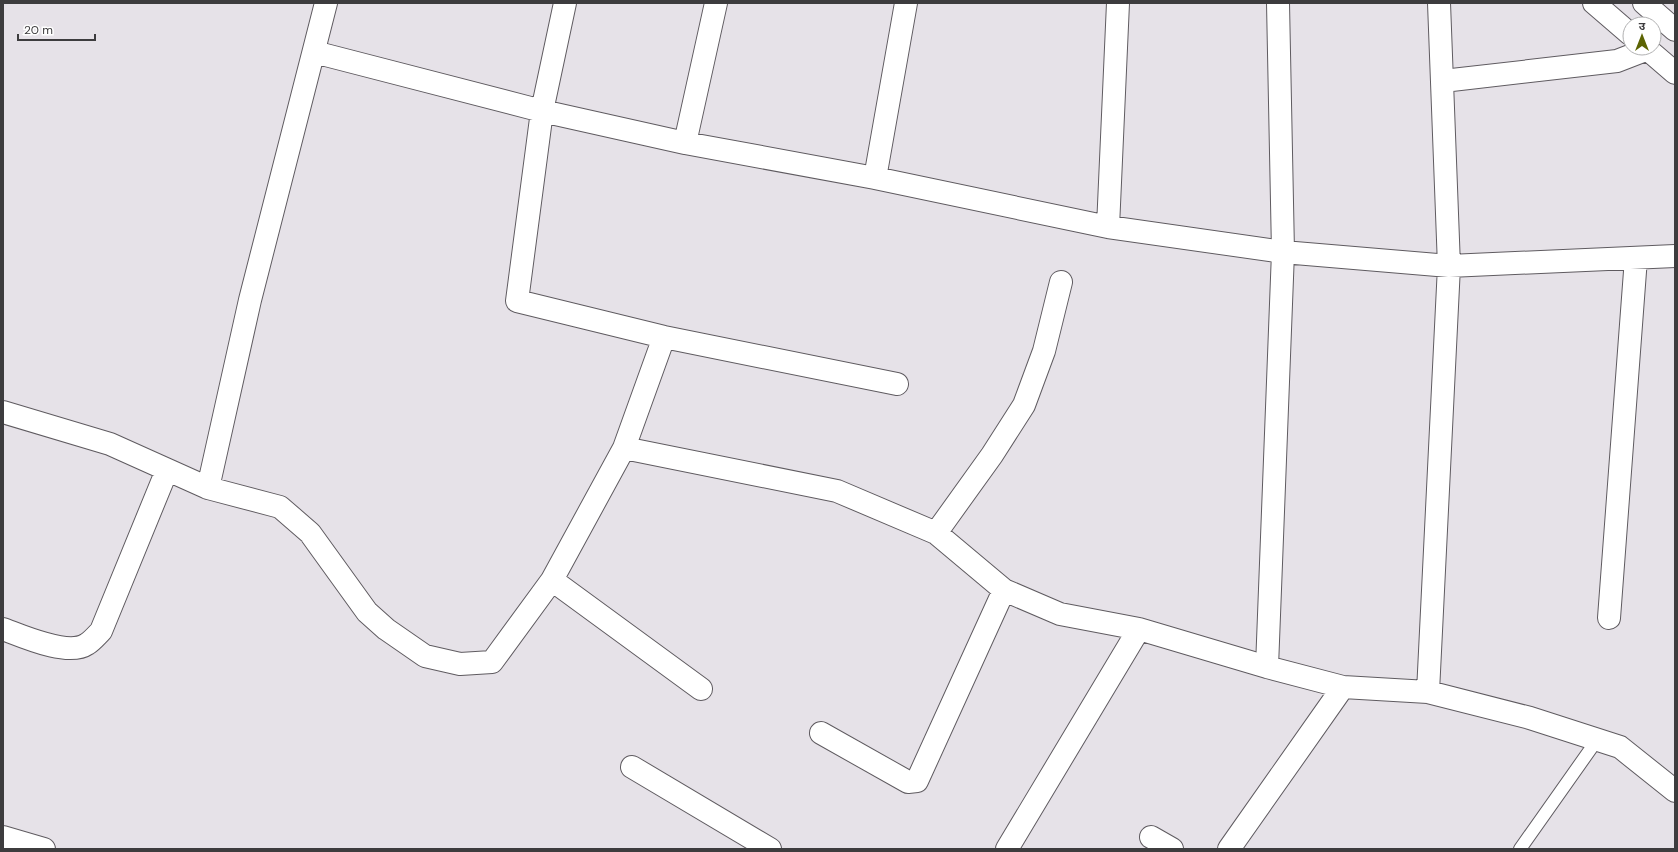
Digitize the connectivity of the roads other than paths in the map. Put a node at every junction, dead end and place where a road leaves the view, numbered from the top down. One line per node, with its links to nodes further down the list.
1 (326, 3): 12 (street)
2 (565, 3): 17 (street)
3 (716, 3): 18 (street)
4 (906, 3): 19 (street)
5 (1118, 3): 20 (street)
6 (1278, 3): 21 (street)
7 (1440, 3): 16 (street)
8 (1594, 3): 10 (street)
9 (1644, 3): 11 (street)
10 (1622, 27)
11 (1675, 30)
12 (314, 52): 17 (street); 31 (street)
13 (1630, 56): 16 (street)
14 (1655, 56): 15 (street)
15 (1675, 73)
16 (1442, 81): 24 (street)
17 (542, 111): 18 (street); 26 (street)
18 (686, 143): 19 (street)
19 (876, 178): 20 (street)
20 (1108, 227): 21 (street)
21 (1283, 252): 24 (street); 38 (street)
22 (1675, 256): 23 (street)
23 (1636, 258): 24 (street); 35 (street)
24 (1449, 266): 41 (street)
25 (1061, 282): 32 (street)
26 (664, 337): 27 (street); 29 (street)
27 (897, 384)
28 (3, 412): 30 (street)
29 (624, 448): 32 (street); 33 (street)
30 (167, 470): 31 (street); 36 (street)
31 (208, 488): 33 (street)
32 (936, 533): 34 (street)
33 (552, 580): 40 (street)
34 (1004, 590): 37 (street); 42 (street)
35 (1609, 618)
36 (3, 629)
37 (1139, 629): 38 (street); 50 (street)
38 (1267, 667): 39 (street)
39 (1343, 687): 41 (street); 52 (street)
40 (702, 689)
41 (1428, 692): 43 (street)
42 (821, 733)
43 (1597, 740): 45 (street); 53 (lane)
44 (632, 767): 49 (street)
45 (1675, 791)
46 (3, 837): 48 (street)
47 (1151, 837): 51 (street)
48 (44, 849)
49 (770, 849)
50 (1006, 849)
51 (1172, 849)
52 (1229, 849)
53 (1520, 849)

